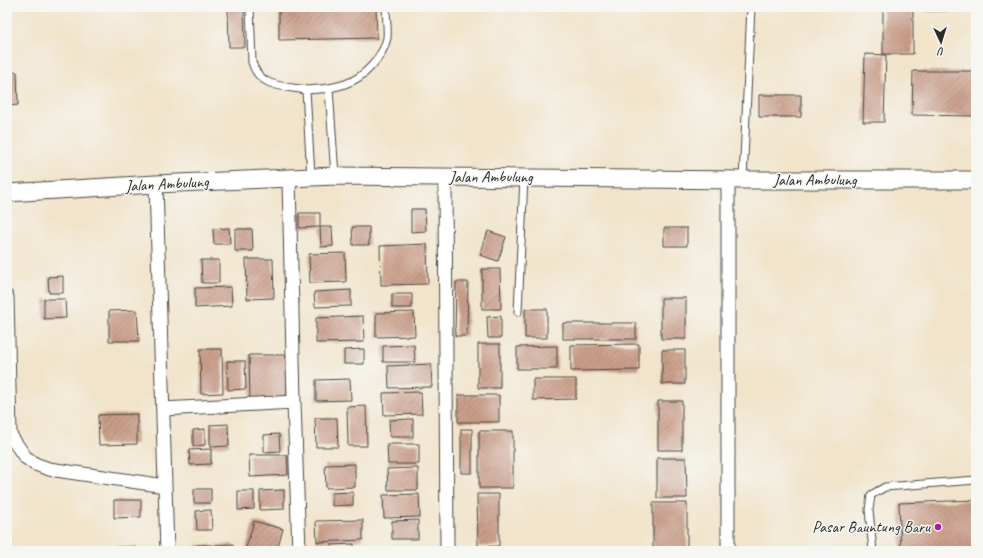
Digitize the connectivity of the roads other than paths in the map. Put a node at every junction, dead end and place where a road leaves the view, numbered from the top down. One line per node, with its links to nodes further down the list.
1 (250, 7): 5 (lane)
2 (386, 7): 4 (lane)
3 (751, 7): 11 (lane)
4 (329, 89): 5 (lane); 6 (lane)
5 (306, 90): 7 (lane)
6 (335, 176): 7 (street, Jalan Ambulung); 8 (street, Jalan Ambulung)
7 (311, 177): 10 (street, Jalan Ambulung)
8 (445, 177): 9 (street, Jalan Ambulung); 23 (street)
9 (524, 177): 11 (street, Jalan Ambulung); 16 (lane)
10 (289, 178): 13 (street, Jalan Ambulung); 17 (street)
11 (736, 179): 12 (street, Jalan Ambulung); 24 (street)
12 (976, 180)
13 (156, 184): 14 (street, Jalan Ambulung); 18 (street)
14 (7, 193)
15 (7, 298): 20 (street)
16 (518, 312)
17 (294, 402): 18 (street); 22 (street)
18 (163, 409): 20 (street)
19 (976, 480): 25 (lane)
20 (165, 486): 21 (street)
21 (167, 551)
22 (299, 551)
23 (447, 551)
24 (728, 551)
25 (873, 551)

